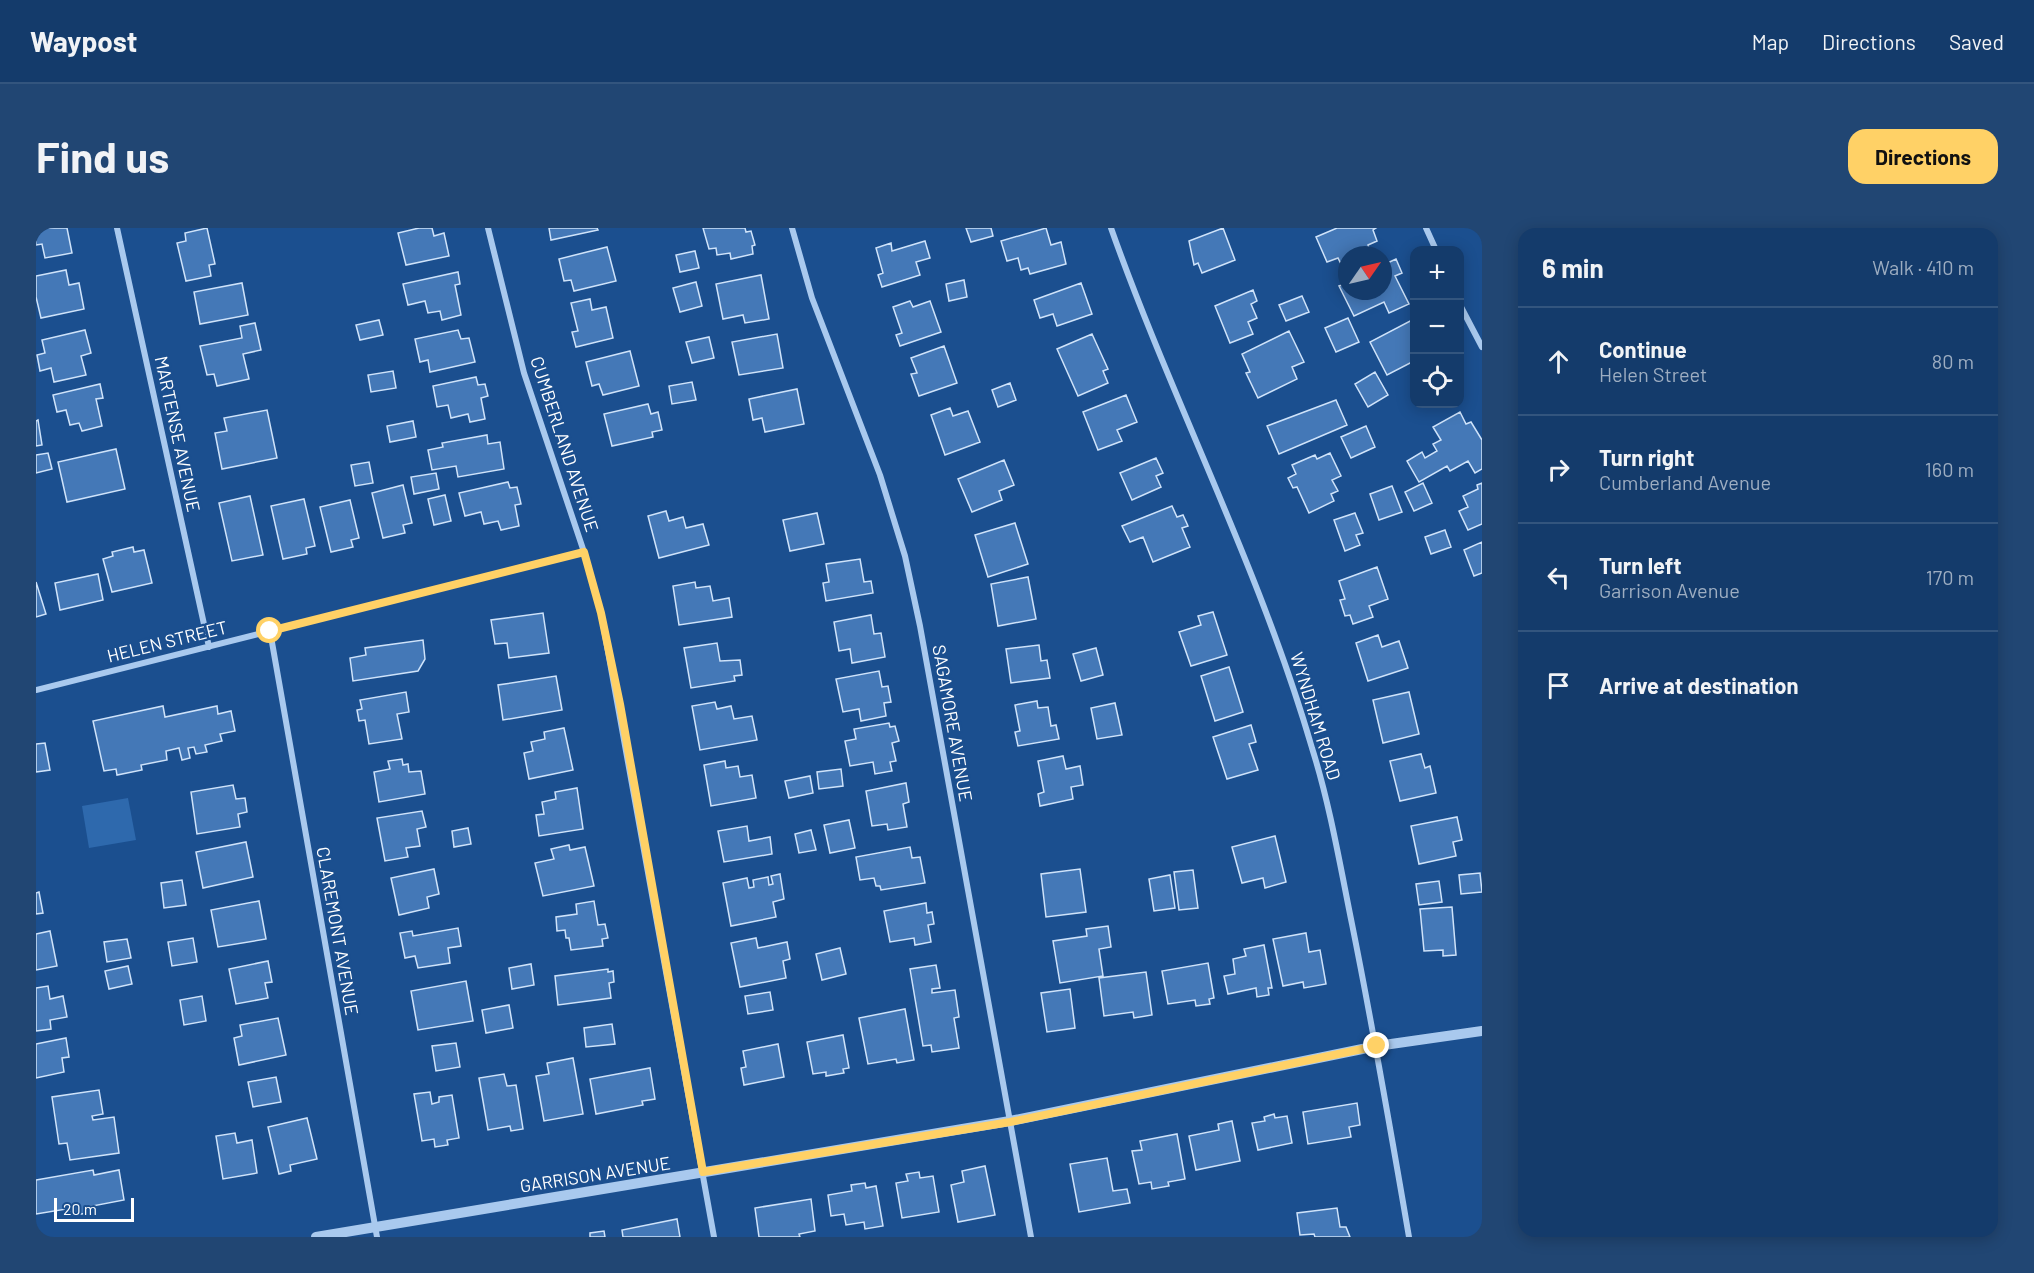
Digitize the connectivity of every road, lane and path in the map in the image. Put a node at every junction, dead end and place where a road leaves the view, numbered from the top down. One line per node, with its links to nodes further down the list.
1 (117, 228): 11 (street, MARTENSE AVENUE)
2 (488, 228): 9 (street, CUMBERLAND AVENUE)
3 (792, 228): 15 (street, SAGAMORE AVENUE)
4 (1111, 228): 14 (street, WYNDHAM ROAD)
5 (1426, 228): 6 (street)
6 (1434, 246)
7 (1464, 313): 8 (street)
8 (1482, 348)
9 (584, 552): 10 (street, HELEN STREET); 16 (street, CUMBERLAND AVENUE)
10 (270, 631): 11 (street, HELEN STREET); 17 (street, CLAREMONT AVENUE)
11 (209, 646): 12 (street, HELEN STREET)
12 (36, 690)
13 (1482, 1031): 14 (street, GARRISON AVENUE)
14 (1377, 1046): 15 (street, GARRISON AVENUE); 21 (street, WYNDHAM ROAD)
15 (1010, 1122): 16 (street, GARRISON AVENUE); 20 (street, SAGAMORE AVENUE)
16 (703, 1172): 17 (street, GARRISON AVENUE); 19 (street, CUMBERLAND AVENUE)
17 (376, 1232): 18 (street, GARRISON AVENUE)
18 (316, 1237)
19 (714, 1237)
20 (1031, 1237)
21 (1409, 1237)

